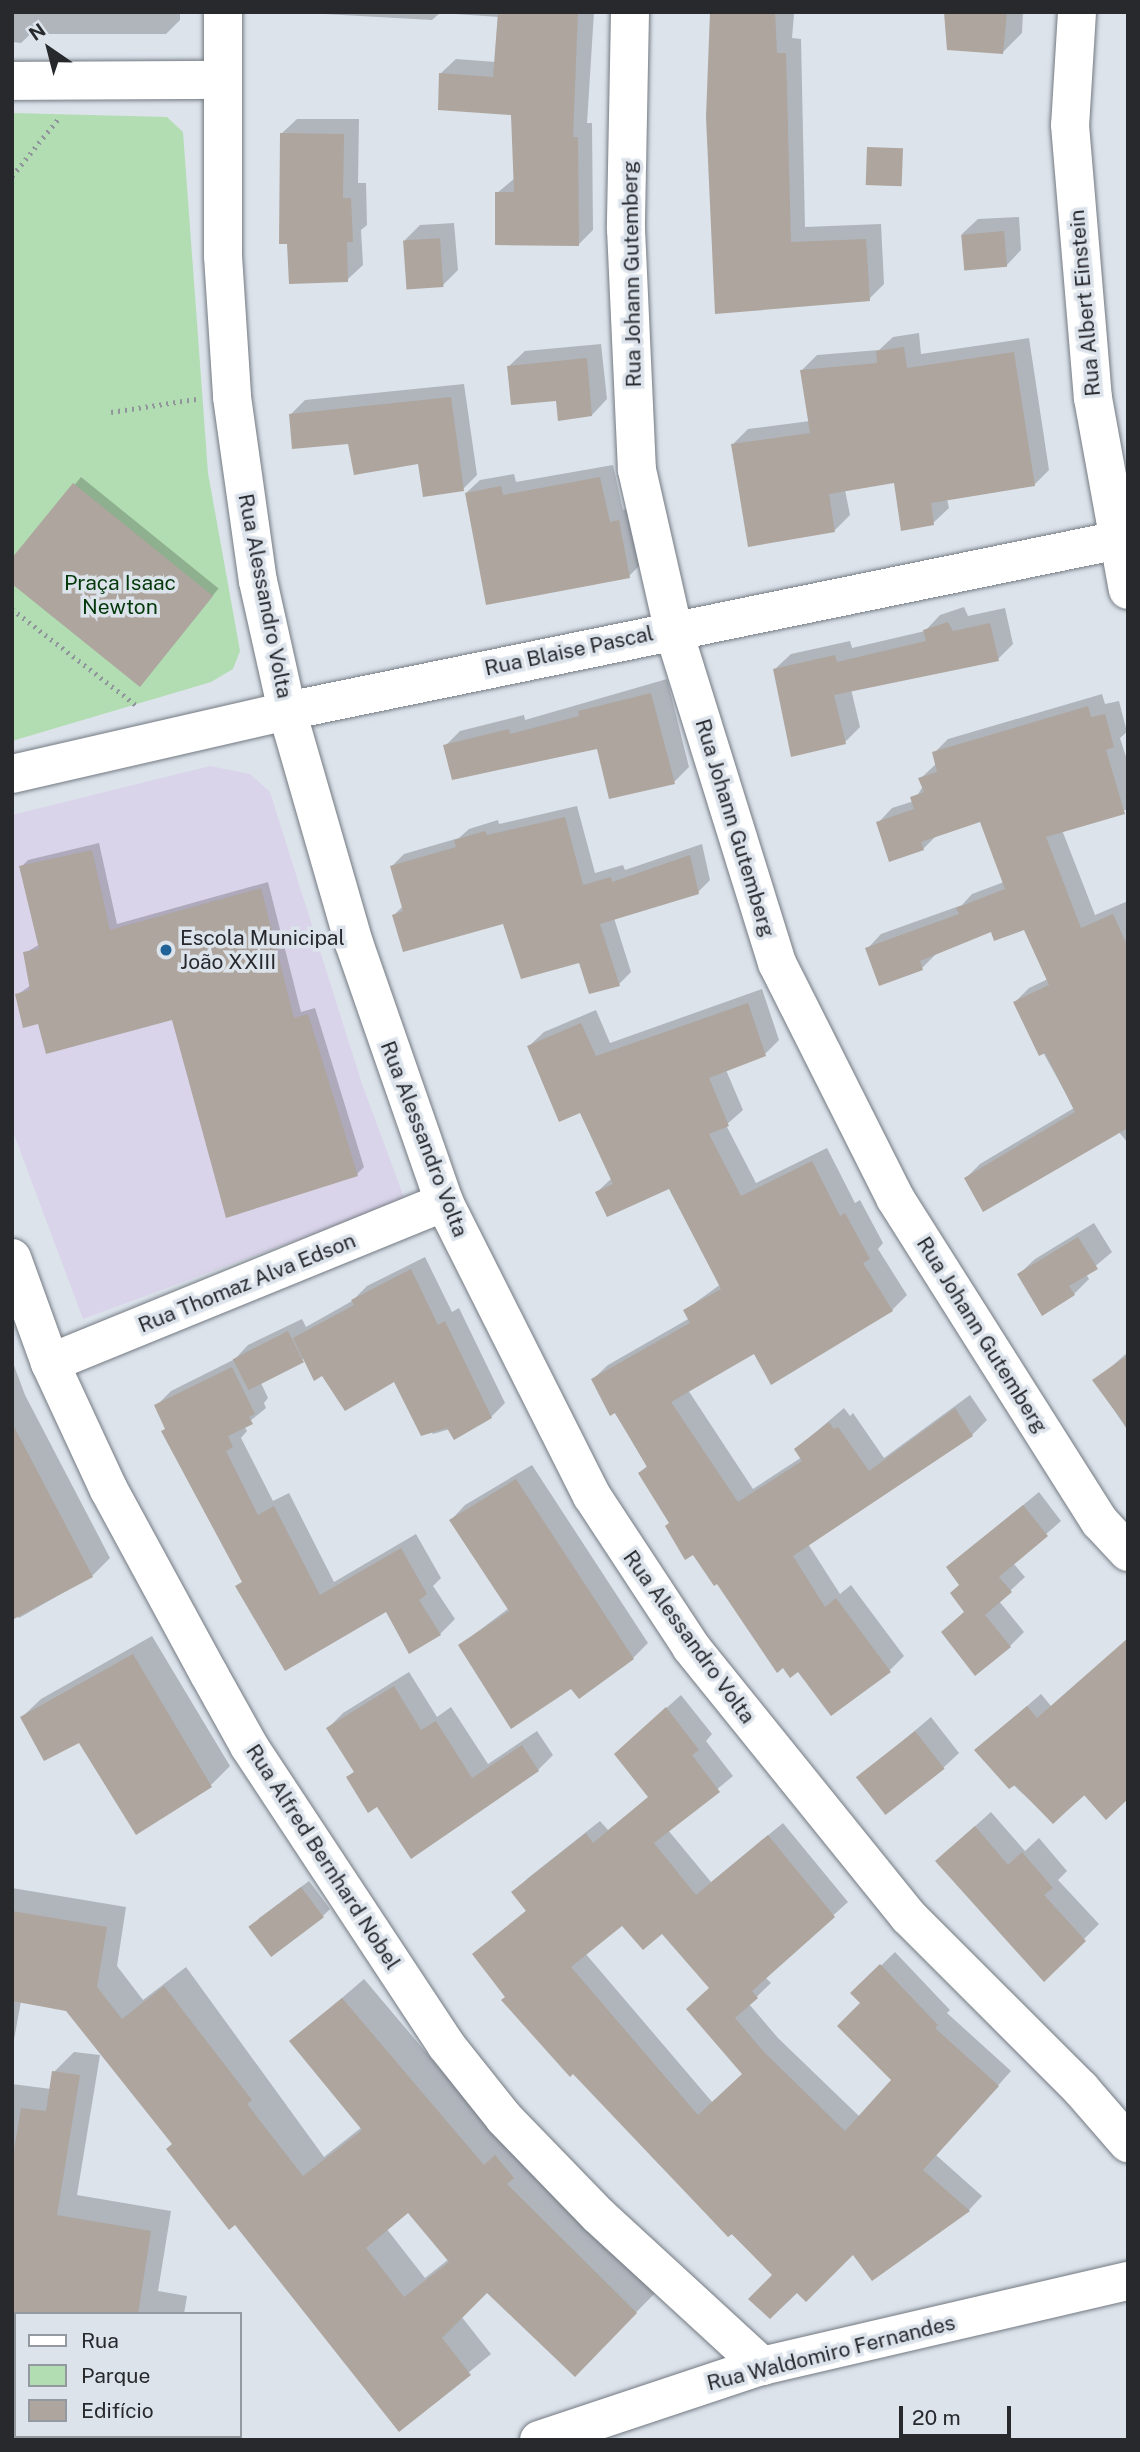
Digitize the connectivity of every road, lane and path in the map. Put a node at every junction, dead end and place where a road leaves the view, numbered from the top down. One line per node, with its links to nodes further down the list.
1 (223, 12): 4 (street, Rua Alessandro Volta)
2 (630, 12): 13 (street, Rua Johann Gutemberg)
3 (1077, 12): 10 (street, Rua Albert Einstein)
4 (220, 79): 6 (street); 8 (street, Rua Alessandro Volta)
5 (12, 81): 6 (street)
6 (65, 81): 7 (path)
7 (12, 176)
8 (232, 397): 9 (path); 14 (street, Rua Alessandro Volta)
9 (111, 412)
10 (1122, 539): 11 (street, Rua Albert Einstein); 13 (street, Rua Blaise Pascal)
11 (1128, 590)
12 (12, 609): 15 (path)
13 (673, 629): 14 (street, Rua Blaise Pascal); 20 (street, Rua Johann Gutemberg)
14 (287, 711): 15 (street, Rua Blaise Pascal); 17 (street, Rua Alessandro Volta)
15 (149, 742): 16 (street, Rua Blaise Pascal)
16 (12, 774)
17 (444, 1202): 19 (street, Rua Thomaz Alva Edson); 21 (street, Rua Alessandro Volta)
18 (12, 1258): 19 (street, Rua Alfred Bernhard Nobel)
19 (50, 1363): 23 (street, Rua Alfred Bernhard Nobel)
20 (1128, 1552)
21 (1128, 2143)
22 (1128, 2281): 23 (street, Rua Waldomiro Fernandes)
23 (762, 2367): 24 (street, Rua Waldomiro Fernandes)
24 (539, 2440)

